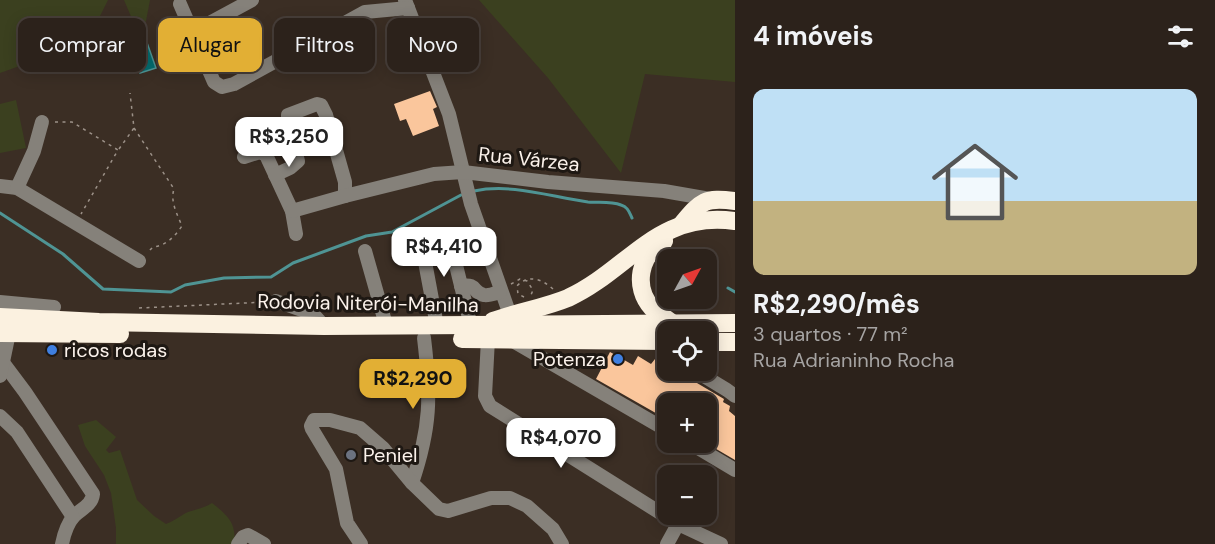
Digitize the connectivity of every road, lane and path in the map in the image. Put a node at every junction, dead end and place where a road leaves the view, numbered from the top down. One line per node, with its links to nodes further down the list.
1 (252, 0): 6 (street)
2 (180, 4): 5 (street)
3 (406, 4): 4 (street); 16 (street)
4 (363, 6): 7 (street)
5 (186, 18)
6 (219, 18)
7 (262, 67)
8 (210, 72): 9 (street)
9 (254, 72)
10 (130, 93): 12 (path)
11 (42, 122): 13 (path); 18 (street)
12 (134, 128): 13 (path); 31 (path)
13 (118, 150): 24 (path)
14 (244, 157): 15 (street)
15 (275, 175): 19 (street); 22 (street)
16 (464, 178): 19 (street, Rua Várzea); 20 (street, Rua Várzea); 34 (street)
17 (0, 186): 18 (street)
18 (17, 188): 24 (street)
19 (345, 196): 22 (street, Rua Várzea)
20 (710, 199): 21 (highway); 25 (highway)
21 (735, 201)
22 (292, 212): 27 (street)
23 (735, 221): 25 (highway)
24 (76, 222): 31 (street)
25 (682, 224): 39 (highway)
26 (735, 228): 41 (highway)
27 (296, 234)
28 (420, 235): 49 (street)
29 (365, 251): 46 (street)
30 (453, 253): 32 (street)
31 (139, 261)
32 (461, 286): 34 (street); 48 (street)
33 (533, 290): 34 (path)
34 (500, 291): 39 (street)
35 (276, 301): 38 (path); 47 (street)
36 (0, 302): 37 (street)
37 (54, 307): 42 (highway)
38 (138, 308)
39 (510, 315): 48 (highway)
40 (0, 317): 42 (highway, Rodovia Niterói-Manilha)
41 (669, 321)
42 (99, 322): 47 (highway, Rodovia Niterói-Manilha)
43 (717, 323): 44 (highway, Rodovia Niterói-Manilha)
44 (735, 323)
45 (657, 324): 48 (highway, Rodovia Niterói-Manilha)
46 (386, 325): 47 (highway, Rodovia Niterói-Manilha); 49 (highway, Rodovia Niterói-Manilha)
47 (324, 326)
48 (479, 330): 49 (highway, Rodovia Niterói-Manilha); 51 (highway, Rodovia Niterói-Manilha); 63 (street)
49 (431, 332): 50 (highway, Rodovia Niterói-Manilha); 62 (street)
50 (5, 333): 55 (street)
51 (512, 340): 52 (highway, Rodovia Niterói-Manilha); 59 (street)
52 (657, 341)
53 (717, 342): 54 (highway)
54 (735, 342)
55 (2, 370): 64 (street)
56 (711, 381): 57 (street)
57 (735, 396)
58 (0, 416): 64 (street)
59 (657, 424)
60 (706, 453): 61 (street)
61 (735, 470)
62 (412, 483): 70 (street); 71 (street)
63 (657, 511)
64 (73, 517): 67 (street)
65 (677, 525): 72 (street)
66 (680, 525): 73 (street)
67 (62, 544)
68 (238, 544): 69 (street)
69 (264, 544)
70 (361, 544)
71 (562, 544)
72 (667, 544)
73 (721, 544)

